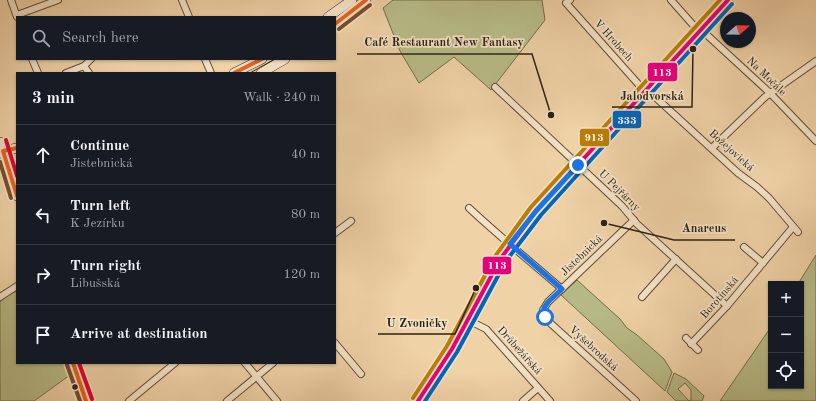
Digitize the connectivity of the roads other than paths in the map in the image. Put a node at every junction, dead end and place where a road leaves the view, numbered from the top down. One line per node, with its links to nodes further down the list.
1 (11, 0): 9 (street)
2 (58, 0): 9 (street)
3 (182, 0): 10 (street)
4 (352, 0): 11 (street)
5 (366, 0): 12 (street)
6 (671, 0): 13 (street, Na Močále)
7 (728, 0): 13 (street)
8 (568, 1): 28 (street, V Hrobech)
9 (17, 16)
10 (189, 16)
11 (329, 16)
12 (336, 23)
13 (701, 30): 28 (street); 29 (street, Na Močále)
14 (32, 60): 21 (street)
15 (91, 60): 20 (street)
16 (206, 60): 24 (street)
17 (260, 60): 25 (street)
18 (283, 60): 26 (street)
19 (816, 61): 29 (street)
20 (84, 66): 22 (street); 23 (street)
21 (38, 72)
22 (69, 72)
23 (88, 72)
24 (211, 72)
25 (236, 72)
26 (263, 72)
27 (495, 87): 34 (street, U Pejřárny)
28 (646, 90): 33 (street, Božejovická); 34 (street)
29 (770, 93): 30 (street, Na Močále); 33 (street)
30 (815, 138)
31 (1, 146): 32 (street); 35 (street)
32 (16, 148)
33 (712, 148): 40 (street, Božejovická)
34 (578, 165): 38 (street, U Pejřárny); 43 (street)
35 (12, 166): 36 (street)
36 (16, 190)
37 (469, 208): 43 (street)
38 (634, 220): 45 (street, U Pejřárny); 48 (street, Jistebnická)
39 (351, 221): 41 (street)
40 (793, 227): 42 (street, Božejovická); 46 (street, Borotínská)
41 (336, 232)
42 (798, 232)
43 (510, 244): 48 (street); 53 (street)
44 (744, 247): 46 (street)
45 (676, 259): 50 (street); 51 (street, U Pejřárny)
46 (763, 263): 51 (street, Borotínská)
47 (16, 287): 49 (street)
48 (562, 289): 52 (street, Jistebnická)
49 (0, 297)
50 (642, 297)
51 (727, 306): 56 (street, Borotínská)
52 (544, 308): 72 (street, Vyšebrodská)
53 (468, 320): 64 (street, Drůbežářská); 69 (street)
54 (686, 338): 56 (street)
55 (336, 344): 62 (street)
56 (692, 344): 57 (street)
57 (698, 350)
58 (73, 364): 65 (street)
59 (174, 364): 66 (street)
60 (246, 364): 63 (street)
61 (272, 364): 63 (street)
62 (361, 374)
63 (257, 377): 67 (street); 68 (street)
64 (538, 388): 70 (street); 71 (street, Drůbežářská)
65 (86, 401)
66 (129, 401)
67 (227, 401)
68 (277, 401)
69 (418, 401)
70 (523, 401)
71 (550, 401)
72 (636, 401)

